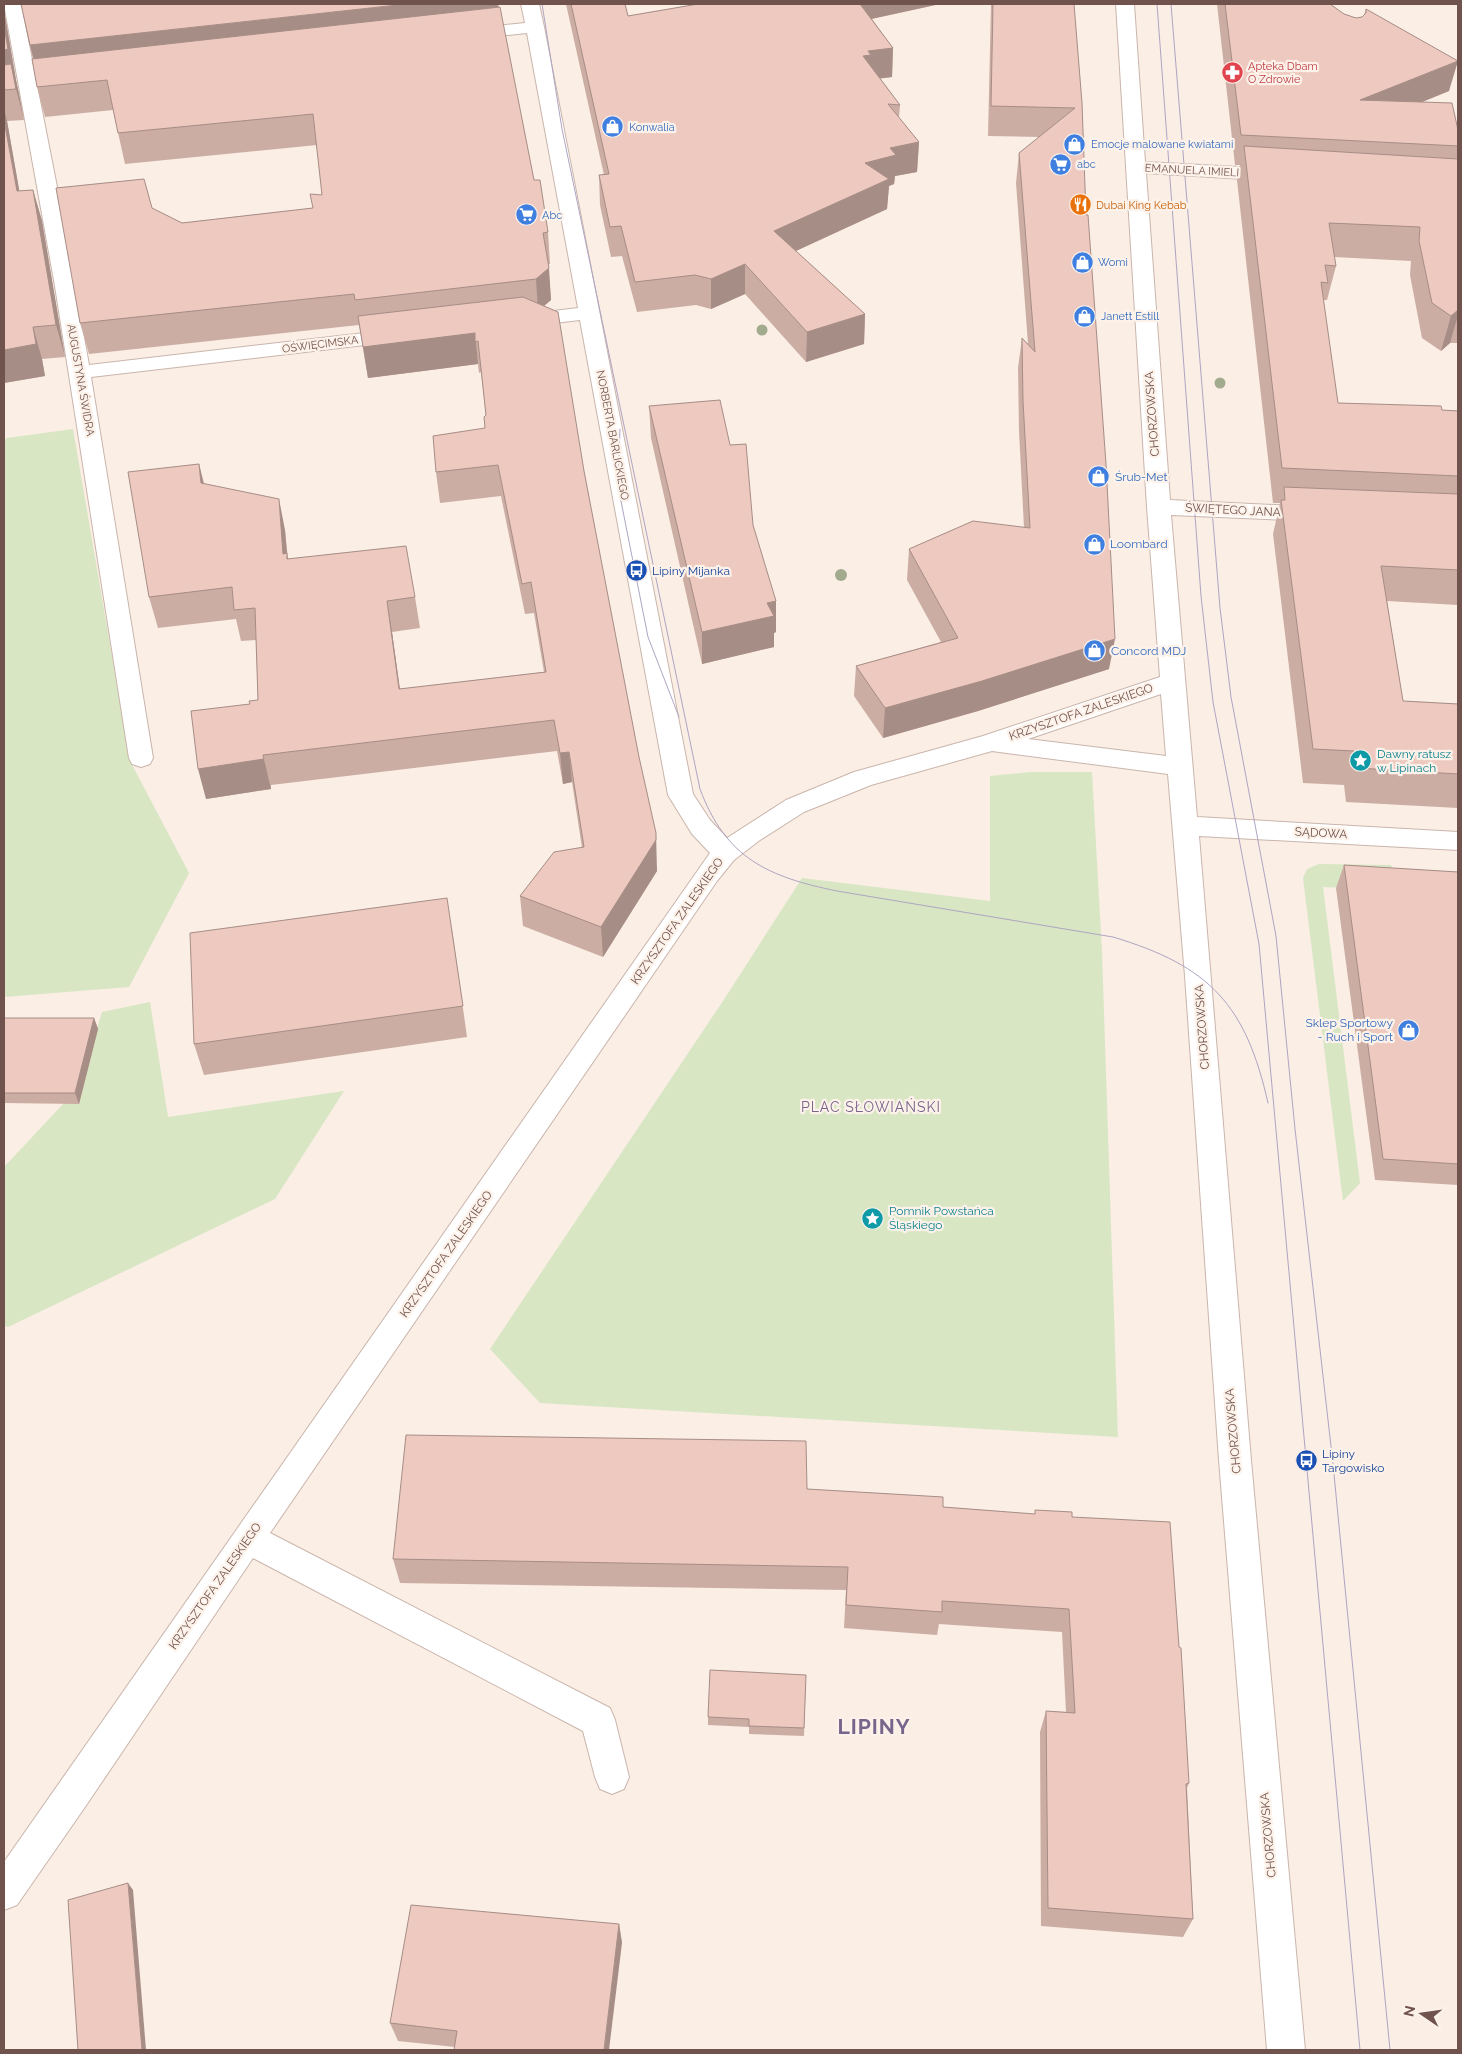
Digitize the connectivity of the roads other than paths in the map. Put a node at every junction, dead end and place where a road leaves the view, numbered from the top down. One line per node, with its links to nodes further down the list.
1 (12, 4): 11 (street, AUGUSTYNA ŚWIDRA)
2 (530, 4): 4 (street, NORBERTA BARLICKIEGO)
3 (1125, 4): 6 (street, CHORZOWSKA)
4 (535, 26): 5 (street); 8 (street, NORBERTA BARLICKIEGO)
5 (445, 37)
6 (1136, 167): 7 (street, EMANUELA IMIELI); 12 (street, CHORZOWSKA)
7 (1293, 176)
8 (590, 313): 9 (street); 20 (street, NORBERTA BARLICKIEGO)
9 (501, 323)
10 (413, 333): 11 (street, OŚWIĘCIMSKA)
11 (81, 372): 16 (street, AUGUSTYNA ŚWIDRA)
12 (1158, 507): 13 (street, ŚWIĘTEGO JANA); 14 (street, CHORZOWSKA)
13 (1335, 515)
14 (1172, 681): 15 (street, KRZYSZTOFA ZALESKIEGO); 17 (street, CHORZOWSKA)
15 (989, 743): 17 (street, KRZYSZTOFA ZALESKIEGO); 20 (street, KRZYSZTOFA ZALESKIEGO)
16 (141, 758)
17 (1180, 767): 18 (street, CHORZOWSKA)
18 (1184, 826): 19 (street, SĄDOWA); 24 (street, CHORZOWSKA)
19 (1458, 841)
20 (725, 853): 21 (street, KRZYSZTOFA ZALESKIEGO)
21 (248, 1538): 22 (street); 23 (street, KRZYSZTOFA ZALESKIEGO)
22 (612, 1777)
23 (4, 1892)
24 (1286, 2050)

